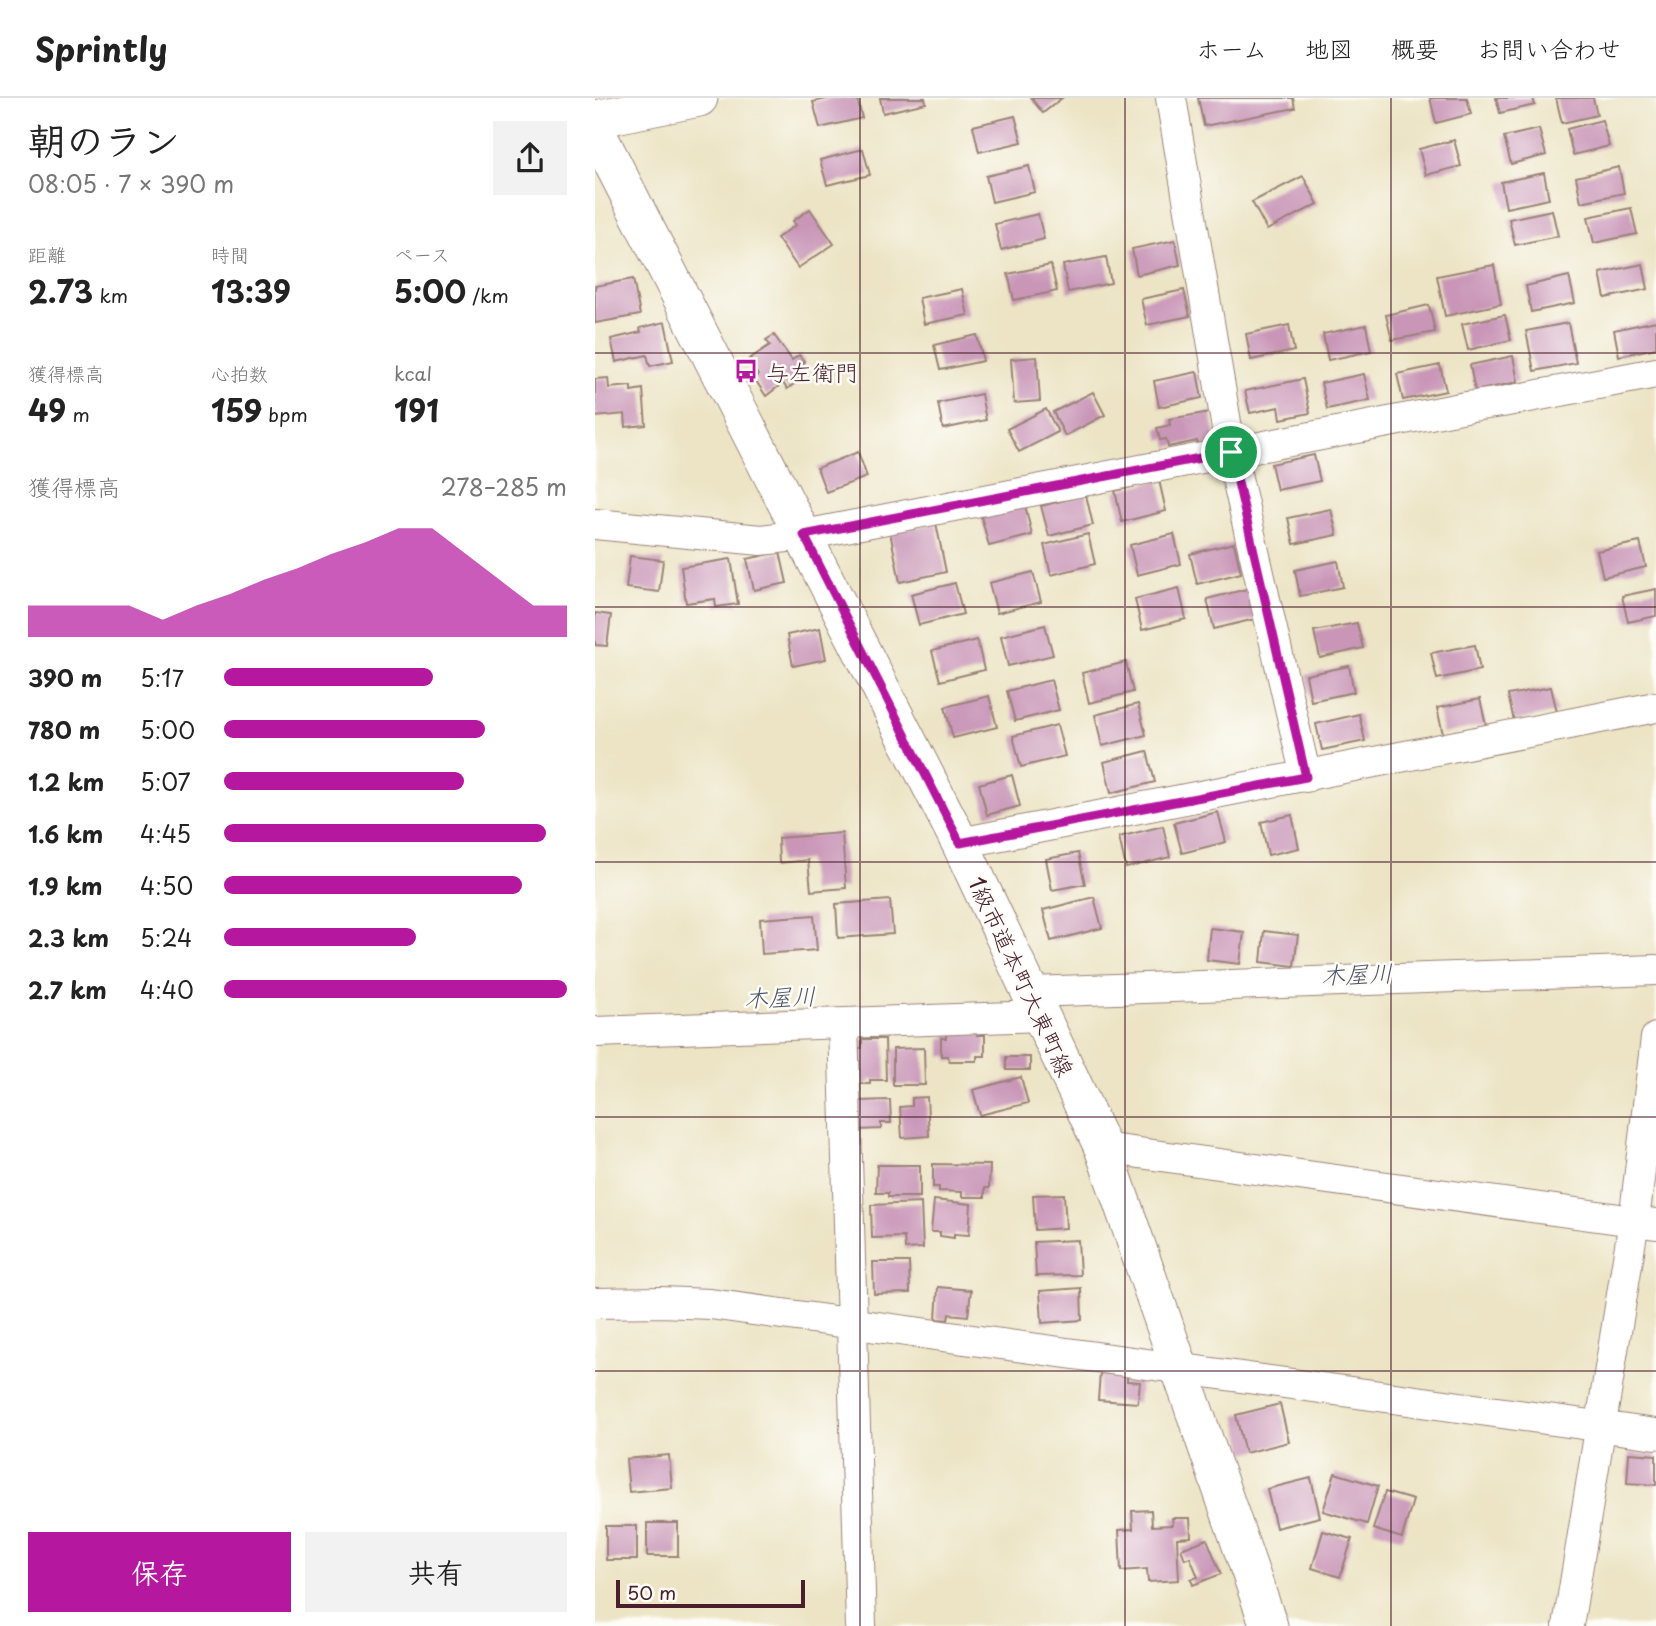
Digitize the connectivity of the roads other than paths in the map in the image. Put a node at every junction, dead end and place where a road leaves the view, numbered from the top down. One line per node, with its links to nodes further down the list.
1 (699, 98): 3 (street)
2 (1171, 98): 6 (street)
3 (595, 119)
4 (595, 129): 8 (street, 1級市道本町大東町線)
5 (1656, 373): 6 (street)
6 (1231, 452): 8 (street); 10 (street)
7 (595, 524): 8 (street)
8 (804, 535): 11 (street, 1級市道本町大東町線)
9 (1656, 707): 10 (street)
10 (1306, 777): 11 (street)
11 (960, 843): 13 (street, 1級市道本町大東町線)
12 (1656, 970): 13 (street)
13 (1036, 1004): 14 (street); 17 (street, 1級市道本町大東町線)
14 (843, 1024): 15 (street); 20 (street)
15 (595, 1032)
16 (1656, 1038): 18 (street)
17 (1103, 1148): 18 (street); 21 (street, 1級市道本町大東町線)
18 (1645, 1222): 22 (street)
19 (595, 1303): 20 (street)
20 (853, 1323): 21 (street); 24 (street)
21 (1181, 1368): 22 (street); 25 (street, 1級市道本町大東町線)
22 (1602, 1426): 23 (street); 26 (street)
23 (1656, 1434)
24 (861, 1626)
25 (1269, 1626)
26 (1568, 1626)

